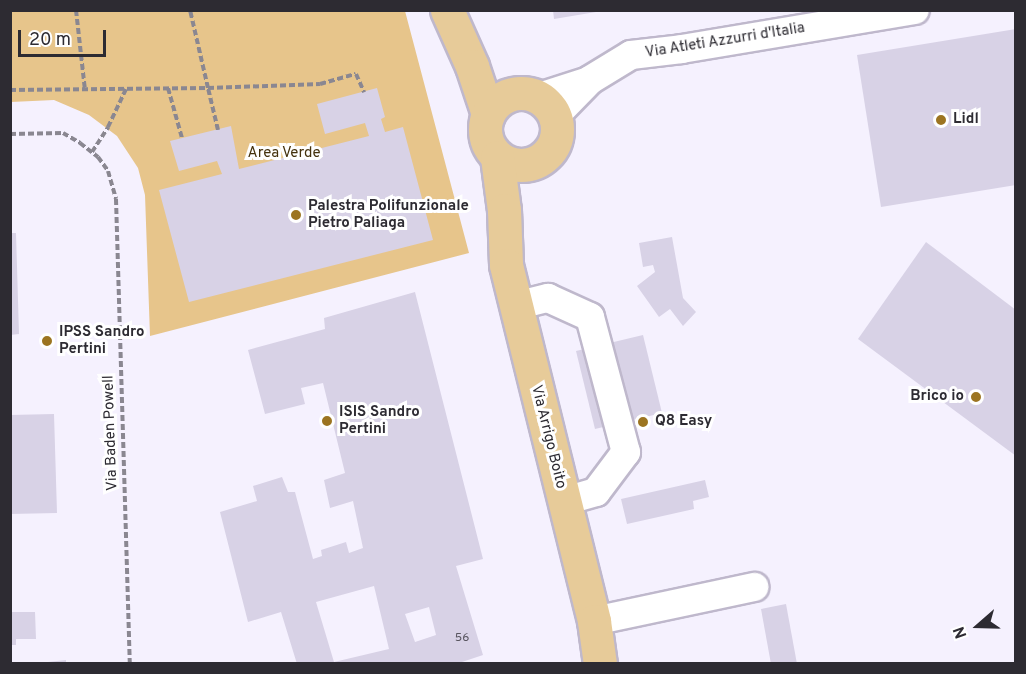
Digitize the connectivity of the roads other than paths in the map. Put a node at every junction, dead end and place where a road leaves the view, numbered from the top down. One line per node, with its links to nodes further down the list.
1 (447, 10): 4 (main road)
2 (915, 10): 3 (street, Via Atleti Azzurri d'Italia)
3 (832, 17): 5 (street, Via Atleti Azzurri d'Italia)
4 (496, 105): 5 (main road); 6 (main road)
5 (547, 107): 6 (main road)
6 (508, 161): 7 (main road, Via Arrigo Boito)
7 (515, 306): 8 (main road, Via Arrigo Boito); 8 (street)
8 (564, 501): 10 (main road, Via Arrigo Boito)
9 (754, 587): 10 (street)
10 (594, 621): 11 (main road, Via Arrigo Boito)
11 (600, 663)

